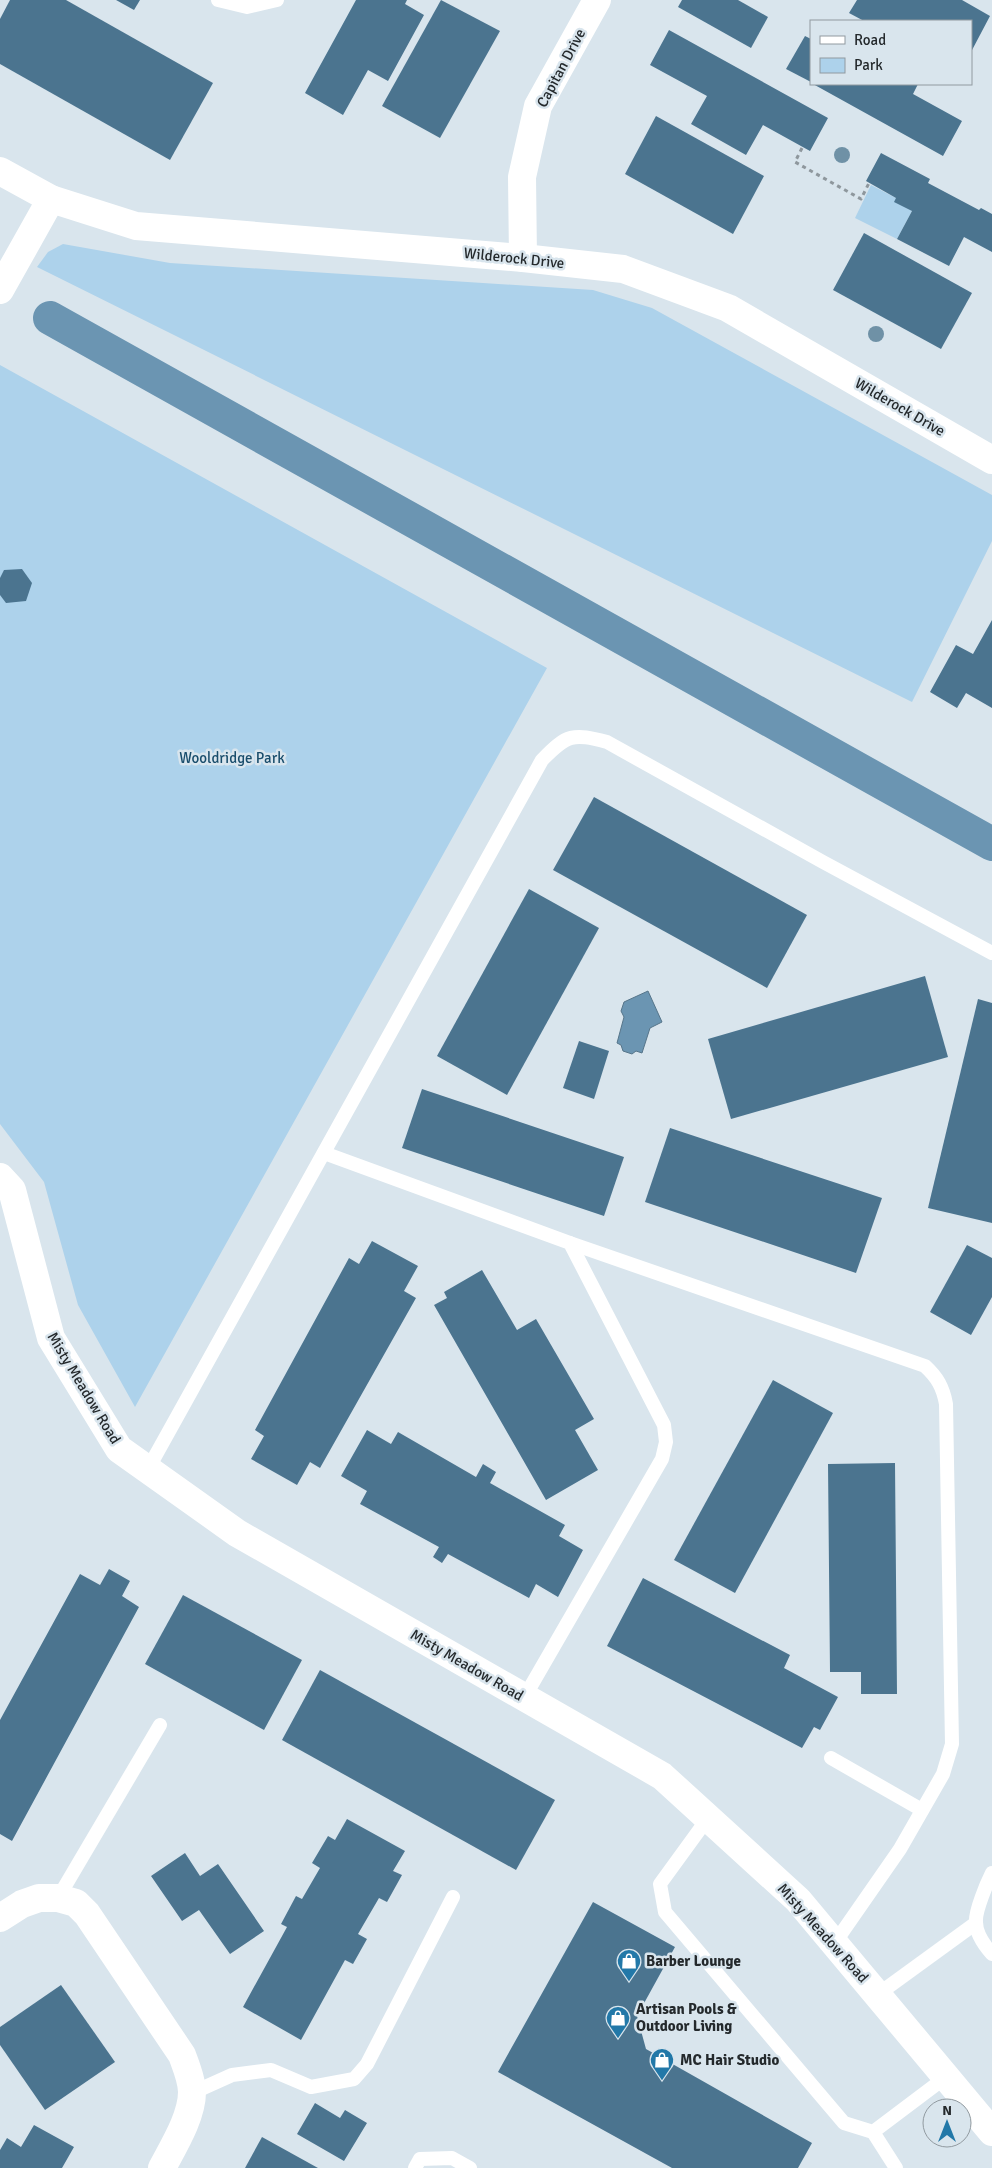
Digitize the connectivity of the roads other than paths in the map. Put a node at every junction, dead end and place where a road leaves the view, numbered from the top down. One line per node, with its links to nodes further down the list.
1 (218, 0): 2 (lane)
2 (277, 0)
3 (597, 0): 6 (street, Capitan Drive)
4 (0, 171): 5 (street, Wilderock Drive)
5 (51, 199): 6 (street, Wilderock Drive); 7 (street)
6 (524, 258): 8 (street, Wilderock Drive)
7 (0, 290)
8 (992, 460)
9 (992, 953): 10 (lane)
10 (324, 1153): 12 (lane); 13 (lane)
11 (0, 1177): 13 (street, Misty Meadow Road)
12 (570, 1243): 14 (lane); 17 (lane)
13 (148, 1468): 14 (street, Misty Meadow Road)
14 (524, 1698): 18 (street, Misty Meadow Road)
15 (160, 1725): 21 (lane)
16 (831, 1758): 17 (lane)
17 (922, 1810): 24 (lane)
18 (708, 1818): 24 (street, Misty Meadow Road); 29 (lane)
19 (992, 1873): 23 (lane)
20 (453, 1897): 28 (lane)
21 (58, 1898): 22 (street); 28 (street)
22 (0, 1918)
23 (976, 1922): 25 (lane); 26 (lane)
24 (834, 1944): 26 (street, Misty Meadow Road)
25 (992, 1954)
26 (877, 1995): 27 (street, Misty Meadow Road)
27 (946, 2077): 29 (lane); 30 (street, Misty Meadow Road)
28 (192, 2093): 31 (street)
29 (873, 2132): 34 (lane)
30 (992, 2132)
31 (162, 2168)
32 (415, 2168): 33 (lane)
33 (470, 2168)
34 (896, 2168)

